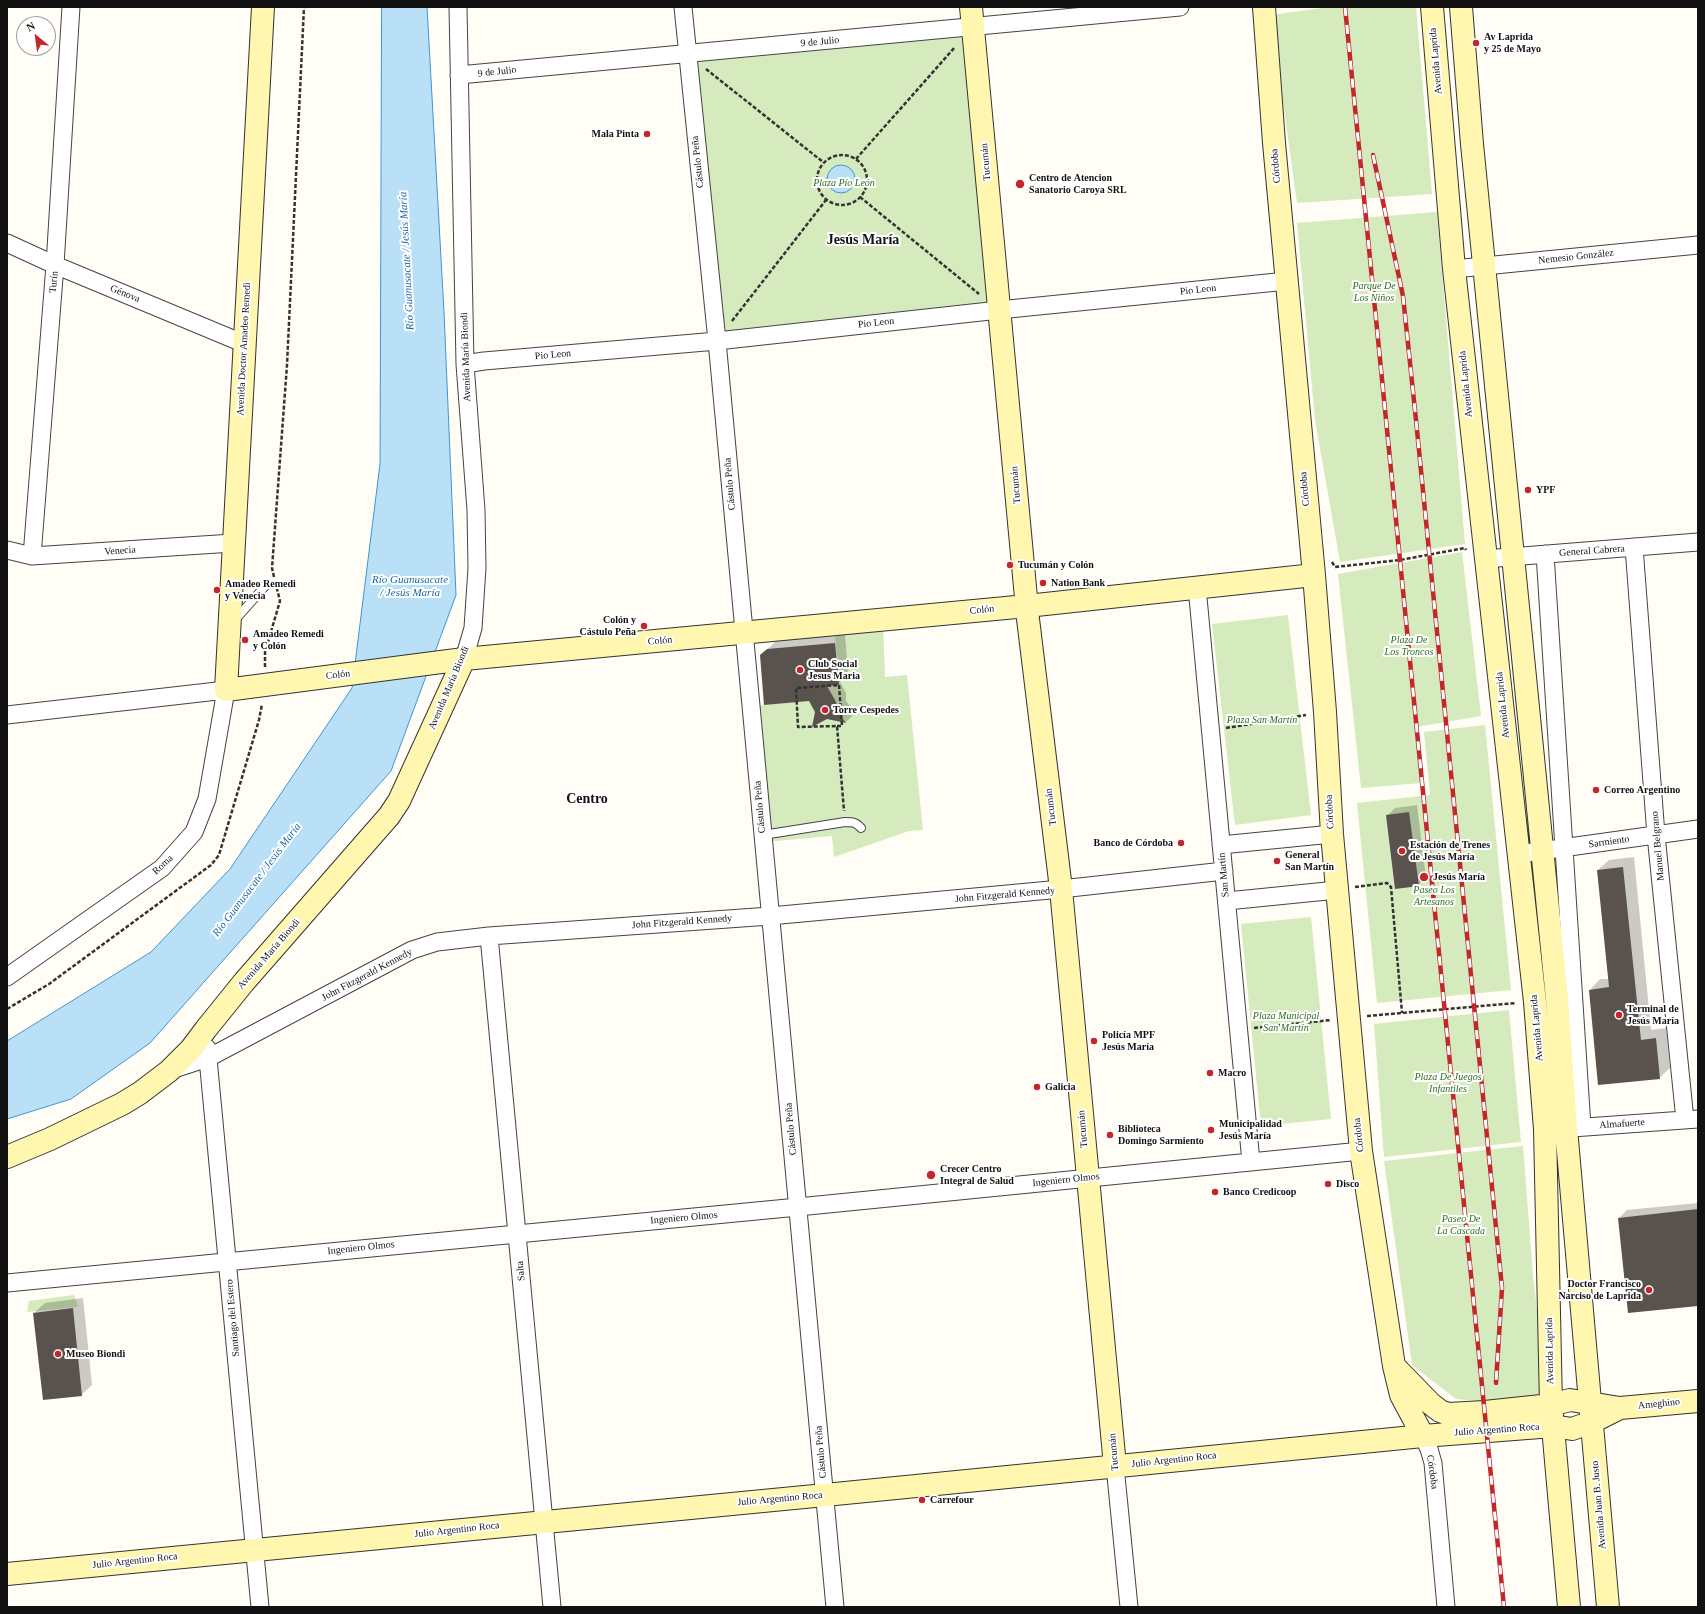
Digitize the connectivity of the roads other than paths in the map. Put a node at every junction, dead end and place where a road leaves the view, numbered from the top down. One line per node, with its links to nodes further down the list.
1 (71, 7): 14 (street, Turín)
2 (263, 7): 20 (street, Avenida Doctor Amadeo Remedi)
3 (458, 7): 11 (street, Avenida María Biondi)
4 (683, 7): 10 (street, Cástulo Peña)
5 (1180, 7): 9 (street, 9 de Julio)
6 (1264, 7): 17 (street, Córdoba)
7 (1432, 7): 16 (street, Avenida Laprida)
8 (1461, 7): 15 (street, Avenida Laprida)
9 (972, 17): 10 (street, 9 de Julio); 18 (street, Tucumán)
10 (687, 53): 11 (street, 9 de Julio); 19 (street, Cástulo Peña)
11 (459, 75): 21 (street, Avenida María Biondi)
12 (7, 243): 14 (street, Génova)
13 (1698, 245): 15 (street, Nemesio González)
14 (55, 265): 20 (street, Génova); 27 (street, Turín)
15 (1484, 266): 16 (street, Nemesio González); 29 (street, Avenida Laprida)
16 (1454, 269): 28 (street, Avenida Laprida)
17 (1286, 281): 18 (street, Pio Leon); 30 (street, Córdoba)
18 (999, 310): 19 (street, Pio Leon); 33 (street, Tucumán)
19 (717, 341): 21 (street, Pio Leon); 35 (street, Cástulo Peña)
20 (245, 344): 23 (street, Avenida Doctor Amadeo Remedi)
21 (465, 364): 36 (street, Avenida María Biondi)
22 (1698, 542): 24 (street, General Cabrera)
23 (233, 544): 27 (street, Venecia); 34 (street, Avenida Doctor Amadeo Remedi)
24 (1634, 547): 26 (street, General Cabrera); 43 (street, Manuel Belgrano)
25 (7, 550): 27 (street, Venecia)
26 (1544, 554): 29 (street, General Cabrera); 45 (street)
27 (32, 556)
28 (1476, 557): 29 (street, General Cabrera); 47 (street, Avenida Laprida)
29 (1513, 557): 46 (street, Avenida Laprida)
30 (1314, 575): 32 (street, Colón); 41 (street, Córdoba)
31 (266, 586): 34 (lane)
32 (1197, 588): 33 (street, Colón); 44 (street, San Martín)
33 (1027, 606): 35 (street, Colón); 49 (street, Tucumán)
34 (230, 626): 37 (street, Avenida Doctor Amadeo Remedi)
35 (744, 633): 36 (street, Colón); 42 (street, Cástulo Peña)
36 (454, 661): 37 (street, Colón); 55 (street, Avenida María Biondi)
37 (226, 690): 38 (street, Colón); 54 (street, Roma)
38 (7, 715)
39 (861, 828): 42 (lane)
40 (1698, 829): 43 (street, Sarmiento)
41 (1332, 834): 44 (street); 50 (street, Córdoba)
42 (763, 835): 52 (street, Cástulo Peña)
43 (1656, 835): 45 (street, Sarmiento); 58 (street, Manuel Belgrano)
44 (1221, 845): 48 (street, San Martín)
45 (1564, 848): 46 (street, Sarmiento); 59 (street)
46 (1542, 852): 47 (street, Sarmiento); 59 (street, Avenida Laprida)
47 (1519, 854): 59 (street, Avenida Laprida)
48 (1224, 871): 49 (street, John Fitzgerald Kennedy); 51 (street, San Martín)
49 (1061, 890): 52 (street, John Fitzgerald Kennedy); 63 (street, Tucumán)
50 (1337, 890): 51 (street); 60 (street, Córdoba)
51 (1227, 901): 62 (street, San Martín)
52 (770, 916): 53 (street, John Fitzgerald Kennedy); 64 (street, Cástulo Peña)
53 (489, 936): 56 (street, John Fitzgerald Kennedy); 65 (street, Salta)
54 (7, 977)
55 (206, 1029): 56 (street, Santiago del Estero); 57 (street, Avenida María Biondi)
56 (208, 1058): 57 (street, John Fitzgerald Kennedy); 66 (street, Santiago del Estero)
57 (169, 1071): 61 (street, Avenida María Biondi)
58 (1691, 1119): 59 (street, Almafuerte)
59 (1564, 1128): 70 (street, Avenida Laprida); 71 (street, Avenida Laprida)
60 (1361, 1151): 62 (street, Ingeniero Olmos); 68 (street, Córdoba)
61 (7, 1157)
62 (1251, 1162): 63 (street, Ingeniero Olmos)
63 (1088, 1178): 64 (street, Ingeniero Olmos); 73 (street, Tucumán)
64 (798, 1207): 65 (street, Ingeniero Olmos); 74 (street, Cástulo Peña)
65 (517, 1233): 66 (street, Ingeniero Olmos); 75 (street, Salta)
66 (228, 1261): 67 (street, Ingeniero Olmos); 76 (street, Santiago del Estero)
67 (7, 1282)
68 (1394, 1366): 71 (street); 72 (street, Córdoba)
69 (1698, 1401): 70 (street, Ameghino)
70 (1591, 1412): 71 (street); 71 (street, Ameghino); 84 (street, Avenida Juan B. Justo)
71 (1552, 1415): 72 (street, Julio Argentino Roca); 83 (street)
72 (1423, 1436): 73 (street, Julio Argentino Roca); 82 (street, Córdoba)
73 (1115, 1466): 74 (street, Julio Argentino Roca); 81 (street, Tucumán)
74 (825, 1495): 75 (street, Julio Argentino Roca); 80 (street, Cástulo Peña)
75 (544, 1521): 76 (street, Julio Argentino Roca); 79 (street, Salta)
76 (255, 1549): 77 (street, Julio Argentino Roca); 78 (street, Santiago del Estero)
77 (7, 1574)
78 (260, 1607)
79 (552, 1607)
80 (835, 1607)
81 (1129, 1607)
82 (1446, 1607)
83 (1569, 1607)
84 (1608, 1607)

